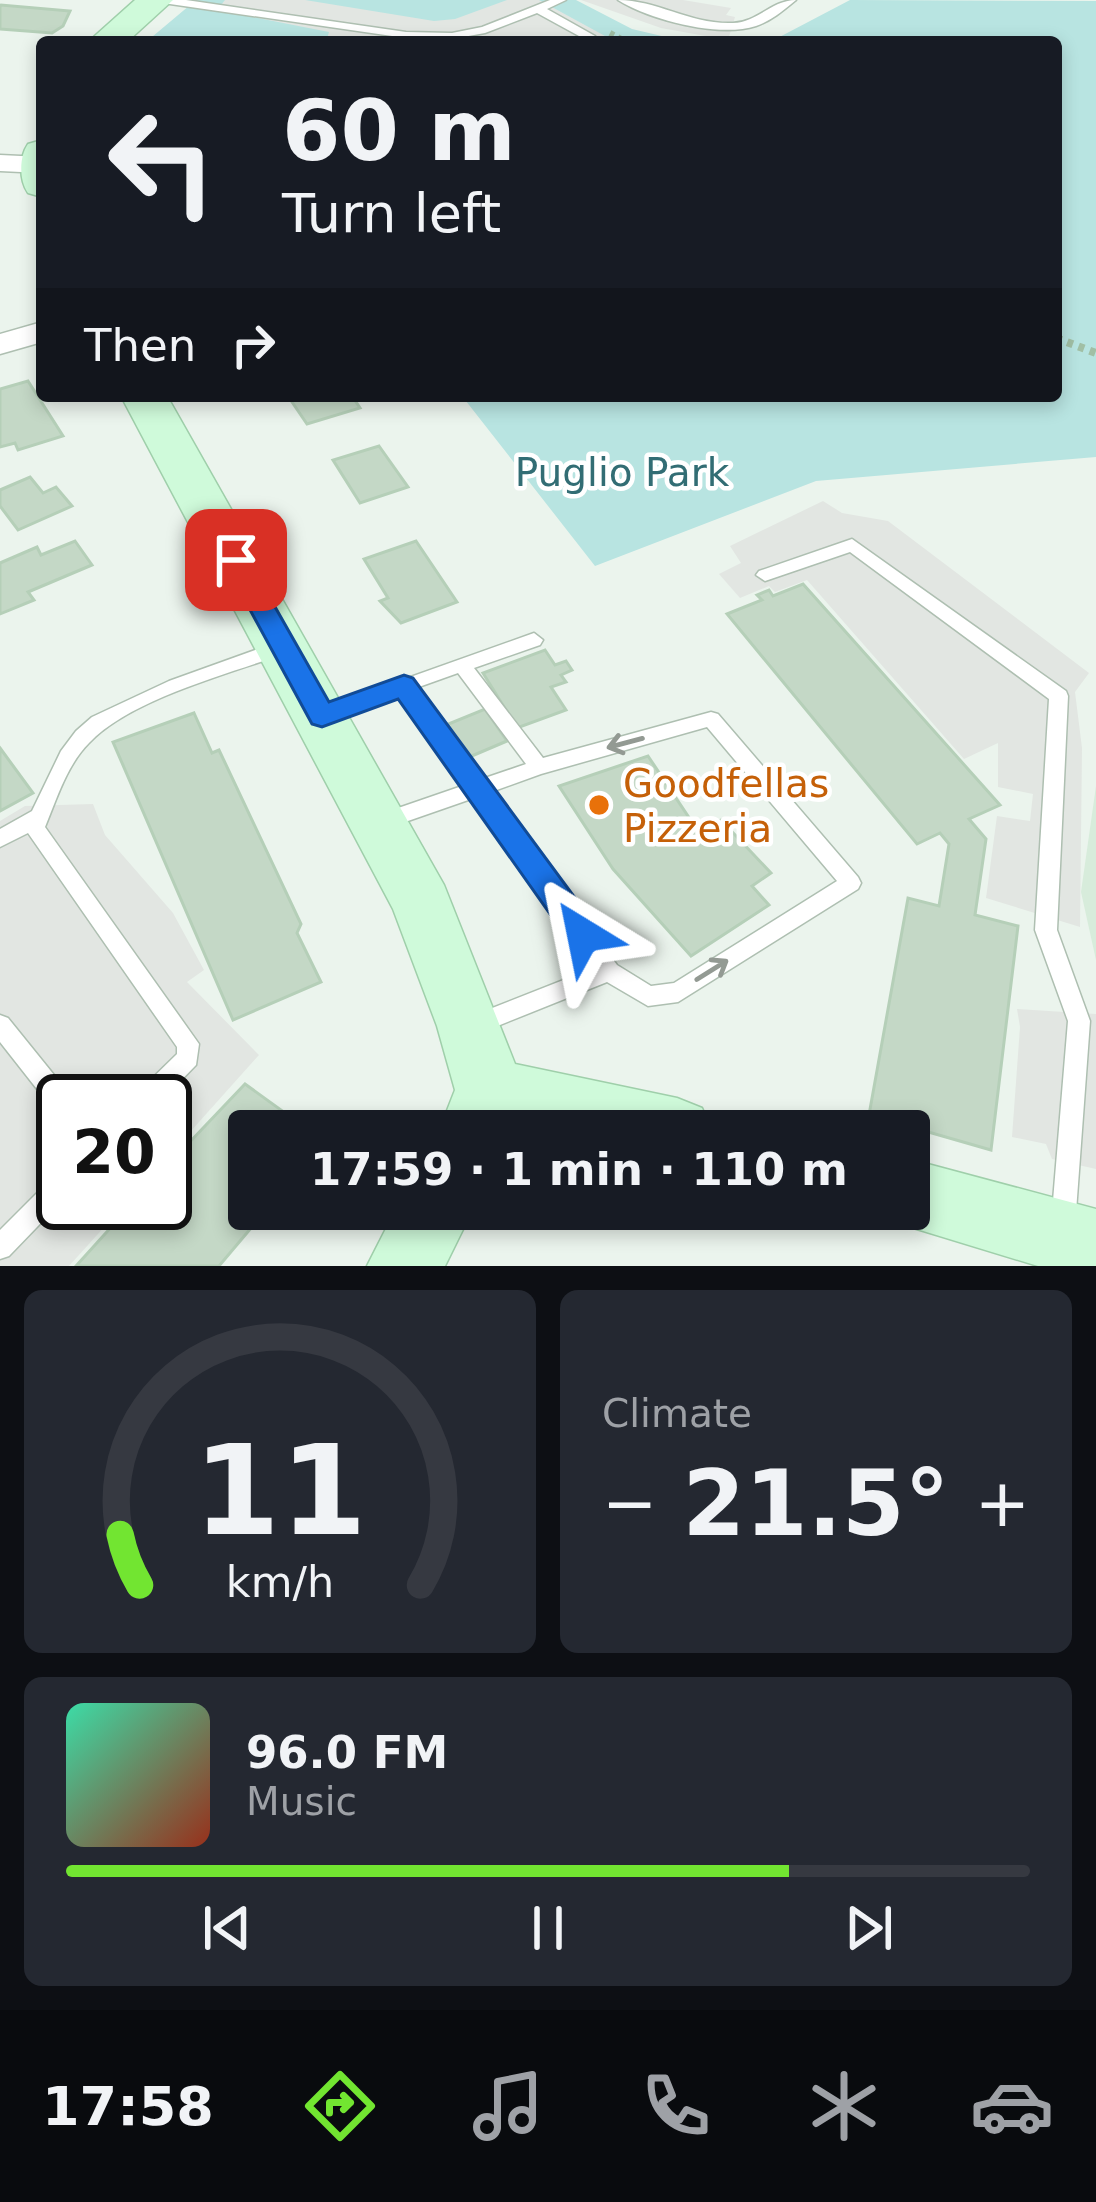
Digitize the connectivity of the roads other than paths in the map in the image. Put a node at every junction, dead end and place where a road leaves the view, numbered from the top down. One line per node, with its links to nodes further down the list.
1 (159, 0): 6 (lane); 7 (main road)
2 (560, 0): 5 (lane)
3 (624, 0): 4 (lane)
4 (790, 0)
5 (538, 9): 6 (lane); 9 (lane)
6 (355, 26): 8 (lane)
7 (114, 36)
8 (346, 36)
9 (589, 36)
10 (36, 334): 11 (street)
11 (0, 344)
12 (147, 402): 15 (main road)
13 (766, 575): 33 (lane)
14 (534, 640): 16 (lane)
15 (284, 646): 18 (main road); 21 (lane)
16 (462, 665): 17 (lane); 19 (lane)
17 (404, 685): 18 (lane); 20 (lane)
18 (322, 716): 22 (main road)
19 (538, 767): 20 (lane); 24 (lane, one-way to 19)
20 (481, 789): 22 (lane); 24 (lane)
21 (39, 817): 23 (lane); 27 (lane)
22 (379, 824): 28 (main road)
23 (0, 839)
24 (609, 971): 28 (lane)
25 (0, 1025): 26 (lane)
26 (39, 1074)
27 (172, 1074)
28 (478, 1082): 29 (main road)
29 (592, 1110)
30 (930, 1200): 33 (main road)
31 (36, 1210): 34 (lane)
32 (425, 1230): 35 (main road)
33 (1079, 1241)
34 (1, 1245)
35 (404, 1266)

